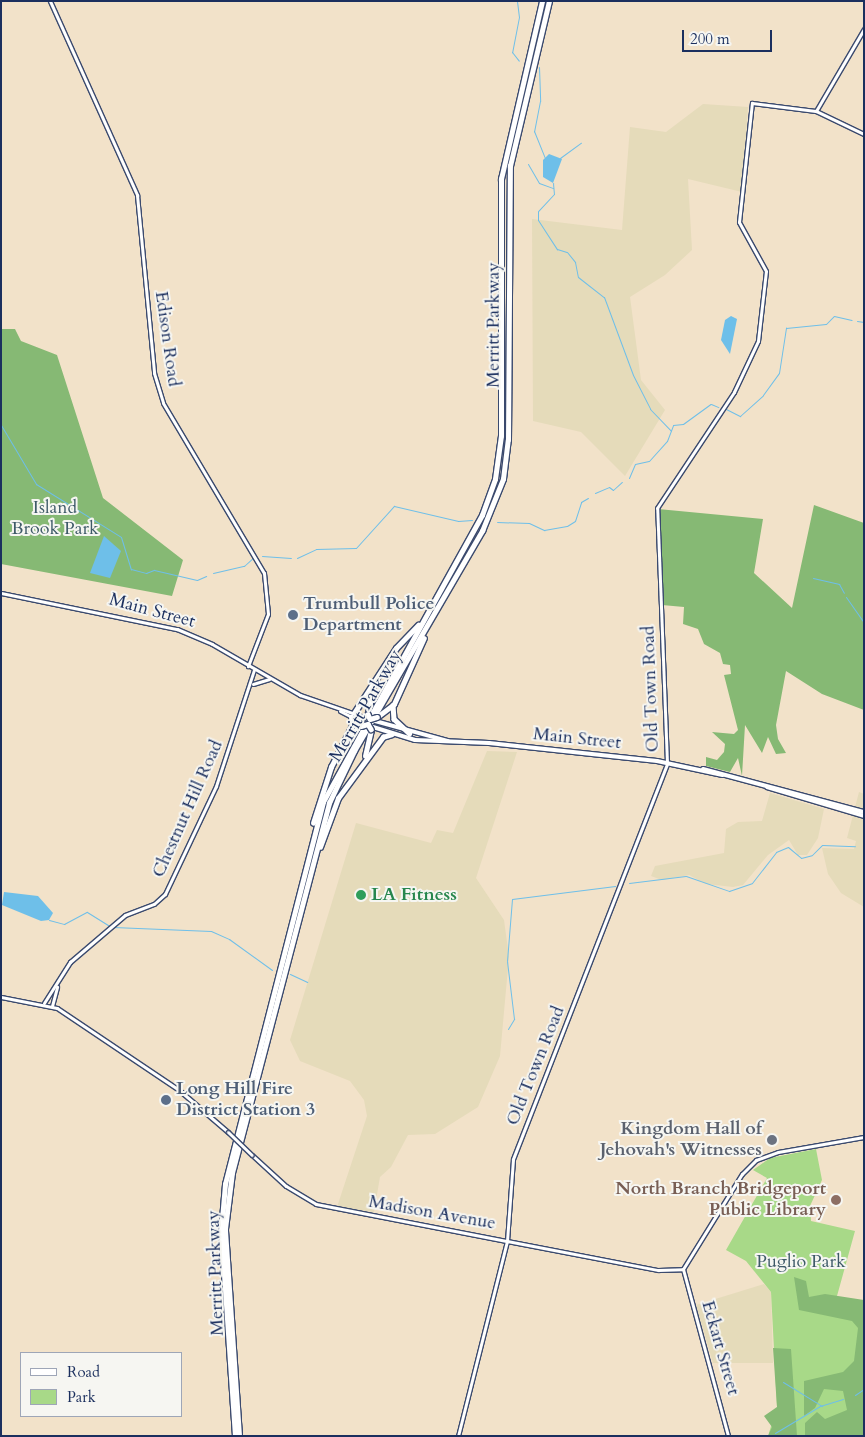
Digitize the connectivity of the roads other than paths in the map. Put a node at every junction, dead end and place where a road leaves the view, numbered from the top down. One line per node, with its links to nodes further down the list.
1 (50, 1): 10 (main road, Edison Road)
2 (549, 2): 9 (highway, Merritt Parkway)
3 (541, 3): 8 (highway, Merritt Parkway)
4 (864, 29): 5 (main road)
5 (816, 111): 6 (main road); 25 (main road, Old Town Road)
6 (864, 134)
7 (1, 593): 10 (main road, Main Street)
8 (429, 610): 13 (highway); 29 (highway, Merritt Parkway)
9 (427, 627): 15 (highway); 30 (highway, Merritt Parkway)
10 (248, 666): 11 (main road, Main Street)
11 (254, 670): 12 (main road, Main Street); 14 (main road, Chestnut Hill Road)
12 (269, 679): 14 (main road); 16 (main road, Main Street)
13 (374, 683): 16 (highway); 17 (highway)
14 (253, 684): 31 (main road, Chestnut Hill Road)
15 (394, 704): 18 (highway); 20 (highway)
16 (353, 715): 17 (main road, Main Street); 19 (main road, Main Street); 22 (highway)
17 (366, 715): 18 (highway, bridge)
18 (372, 723): 19 (highway, bridge); 20 (main road, Main Street); 21 (main road, Main Street); 24 (highway)
19 (361, 724): 22 (highway)
20 (408, 733): 23 (main road, Main Street)
21 (392, 734): 23 (main road, Main Street); 24 (highway)
22 (344, 740): 29 (highway)
23 (448, 741): 25 (main road, Main Street)
24 (362, 762): 30 (highway)
25 (667, 763): 26 (main road, Main Street); 36 (main road, Old Town Road)
26 (840, 807): 27 (main road, Main Street); 28 (main road, Main Street)
27 (864, 812)
28 (864, 816)
29 (311, 840): 38 (highway, Merritt Parkway)
30 (312, 867): 39 (highway, Merritt Parkway)
31 (58, 984): 33 (main road, Chestnut Hill Road); 34 (main road, Chestnut Hill Road)
32 (1, 997): 33 (main road, Madison Avenue)
33 (44, 1004): 34 (main road, Madison Avenue)
34 (52, 1006): 36 (main road, Madison Avenue, bridge)
35 (864, 1137): 37 (main road)
36 (507, 1241): 37 (main road, Madison Avenue); 40 (main road, Old Town Road)
37 (683, 1269): 41 (main road, Eckart Street)
38 (235, 1436)
39 (239, 1436)
40 (458, 1436)
41 (728, 1436)

